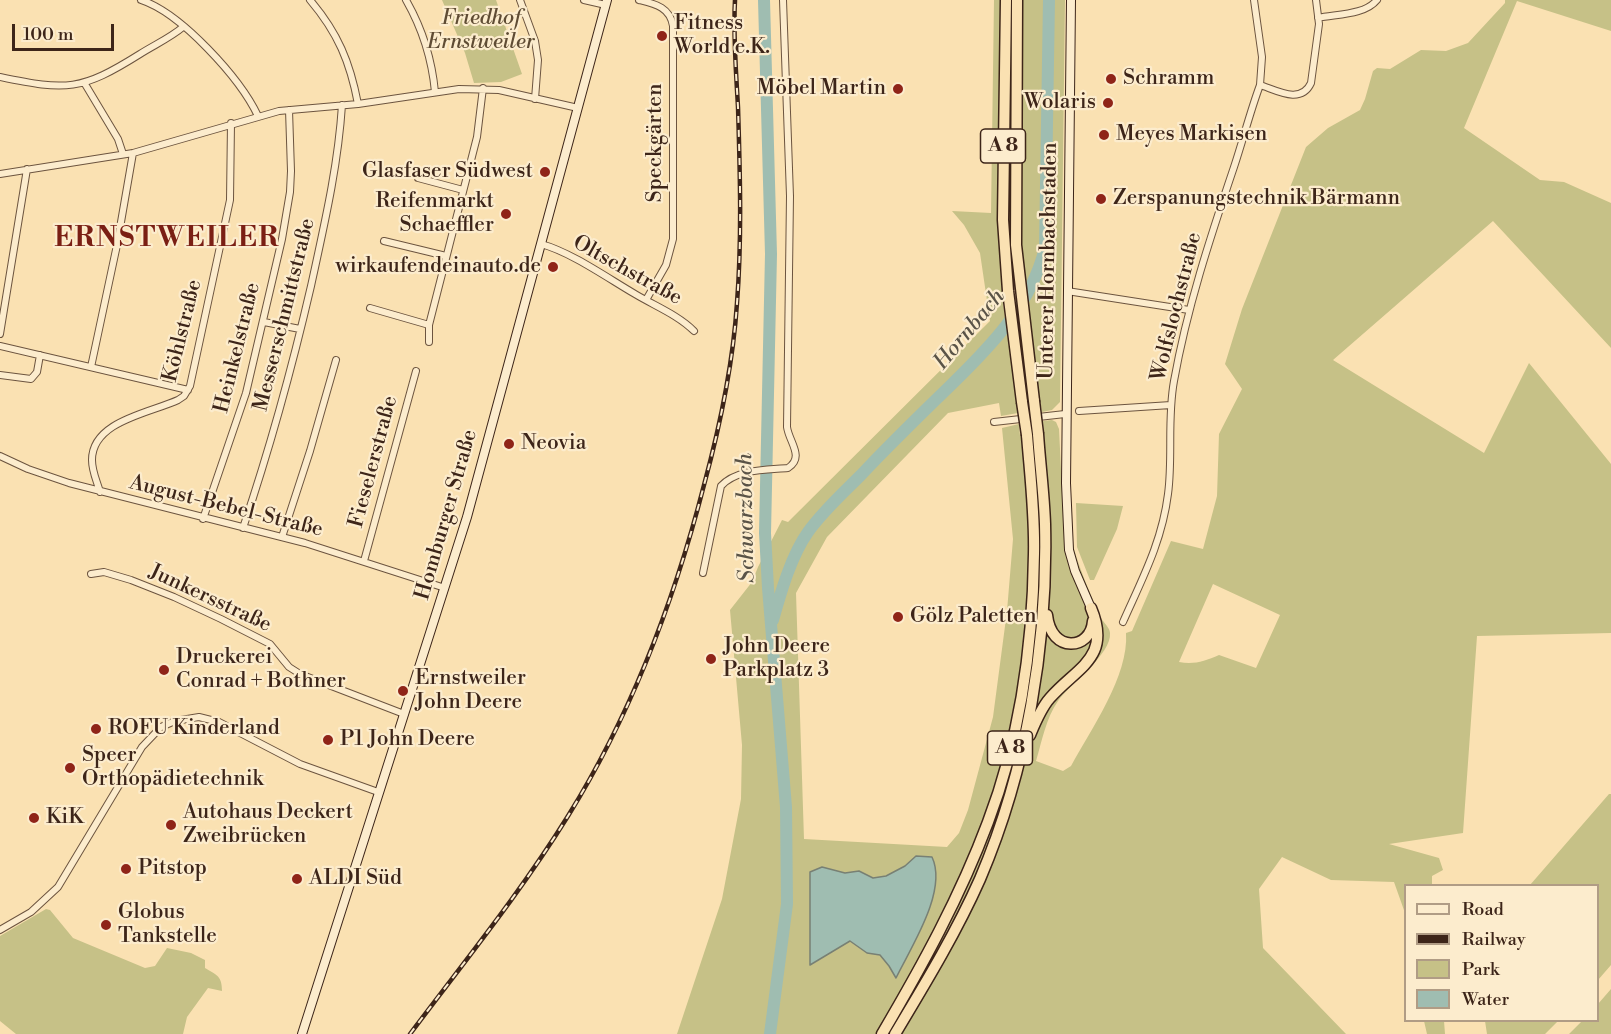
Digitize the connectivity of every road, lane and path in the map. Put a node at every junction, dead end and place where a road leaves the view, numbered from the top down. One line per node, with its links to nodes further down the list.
1 (141, 0): 16 (street)
2 (310, 0): 23 (street)
3 (406, 0): 21 (street)
4 (520, 0): 22 (street)
5 (584, 0): 14 (street)
6 (639, 0): 39 (street, Speckgärten)
7 (783, 0): 67 (street)
8 (1006, 0): 55 (highway, A 8)
9 (1017, 0): 55 (highway, A 8)
10 (1071, 0): 38 (main road, Unterer Hornbachstaden)
11 (1254, 0): 19 (street, Wolfslochstraße)
12 (1316, 0): 15 (street)
13 (1377, 0): 15 (street)
14 (607, 2): 25 (main road, Homburger Straße)
15 (1318, 18): 19 (street)
16 (183, 27): 18 (street); 27 (street)
17 (0, 77): 18 (street)
18 (85, 84): 30 (street)
19 (1260, 85): 41 (street, Wolfslochstraße)
20 (483, 88): 21 (street); 22 (street); 34 (street)
21 (435, 92): 23 (street)
22 (536, 99): 25 (street)
23 (358, 104): 24 (street)
24 (342, 105): 26 (street); 44 (street, Messerschmittstraße)
25 (578, 108): 36 (main road, Homburger Straße)
26 (289, 110): 27 (street); 42 (street, Heinkelstraße)
27 (258, 116): 28 (street)
28 (231, 123): 29 (street); 54 (street, Köhlstraße)
29 (133, 153): 30 (street); 51 (street)
30 (123, 154): 31 (street)
31 (27, 169): 32 (street); 46 (street)
32 (0, 174)
33 (418, 178): 34 (street)
34 (463, 190): 37 (street)
35 (384, 241): 37 (street)
36 (542, 244): 39 (street, Oltschstraße); 69 (main road, Homburger Straße)
37 (446, 256): 43 (street)
38 (1066, 291): 41 (street); 58 (main road, Unterer Hornbachstaden)
39 (646, 300): 45 (street, Oltschstraße)
40 (370, 308): 43 (street)
41 (1190, 310): 56 (street, Wolfslochstraße)
42 (264, 321): 44 (street); 63 (street, Heinkelstraße)
43 (429, 325): 47 (street)
44 (300, 329): 64 (street, Messerschmittstraße)
45 (694, 331)
46 (0, 334)
47 (429, 342)
48 (0, 346): 49 (street)
49 (40, 356): 51 (street); 53 (street)
50 (336, 360): 65 (street)
51 (91, 367): 54 (street)
52 (416, 370): 66 (street, Fieselerstraße)
53 (0, 375)
54 (188, 390): 62 (street, Köhlstraße)
55 (1028, 401): 60 (highway, A 8, bridge)
56 (1171, 405): 57 (street); 72 (street, Wolfslochstraße)
57 (1079, 411)
58 (1065, 414): 59 (street); 71 (main road, Unterer Hornbachstaden)
59 (994, 422)
60 (1032, 434): 70 (highway, A 8); 78 (highway, A 8)
61 (0, 456): 62 (street, August-Bebel-Straße)
62 (100, 492): 63 (street, August-Bebel-Straße)
63 (203, 519): 64 (street, August-Bebel-Straße)
64 (243, 528): 65 (street, August-Bebel-Straße)
65 (282, 537): 66 (street, August-Bebel-Straße)
66 (364, 561): 69 (street, August-Bebel-Straße)
67 (703, 573)
68 (91, 574): 73 (street, Junkersstraße)
69 (445, 588): 73 (main road, Homburger Straße)
70 (1044, 590): 71 (highway); 74 (highway, A 8)
71 (1091, 608): 74 (highway)
72 (1123, 622)
73 (404, 714): 75 (main road, Homburger Straße)
74 (1020, 758): 79 (highway, A 8)
75 (378, 792): 76 (street); 77 (main road, Homburger Straße)
76 (0, 930)
77 (302, 1034)
78 (882, 1034)
79 (895, 1034)

